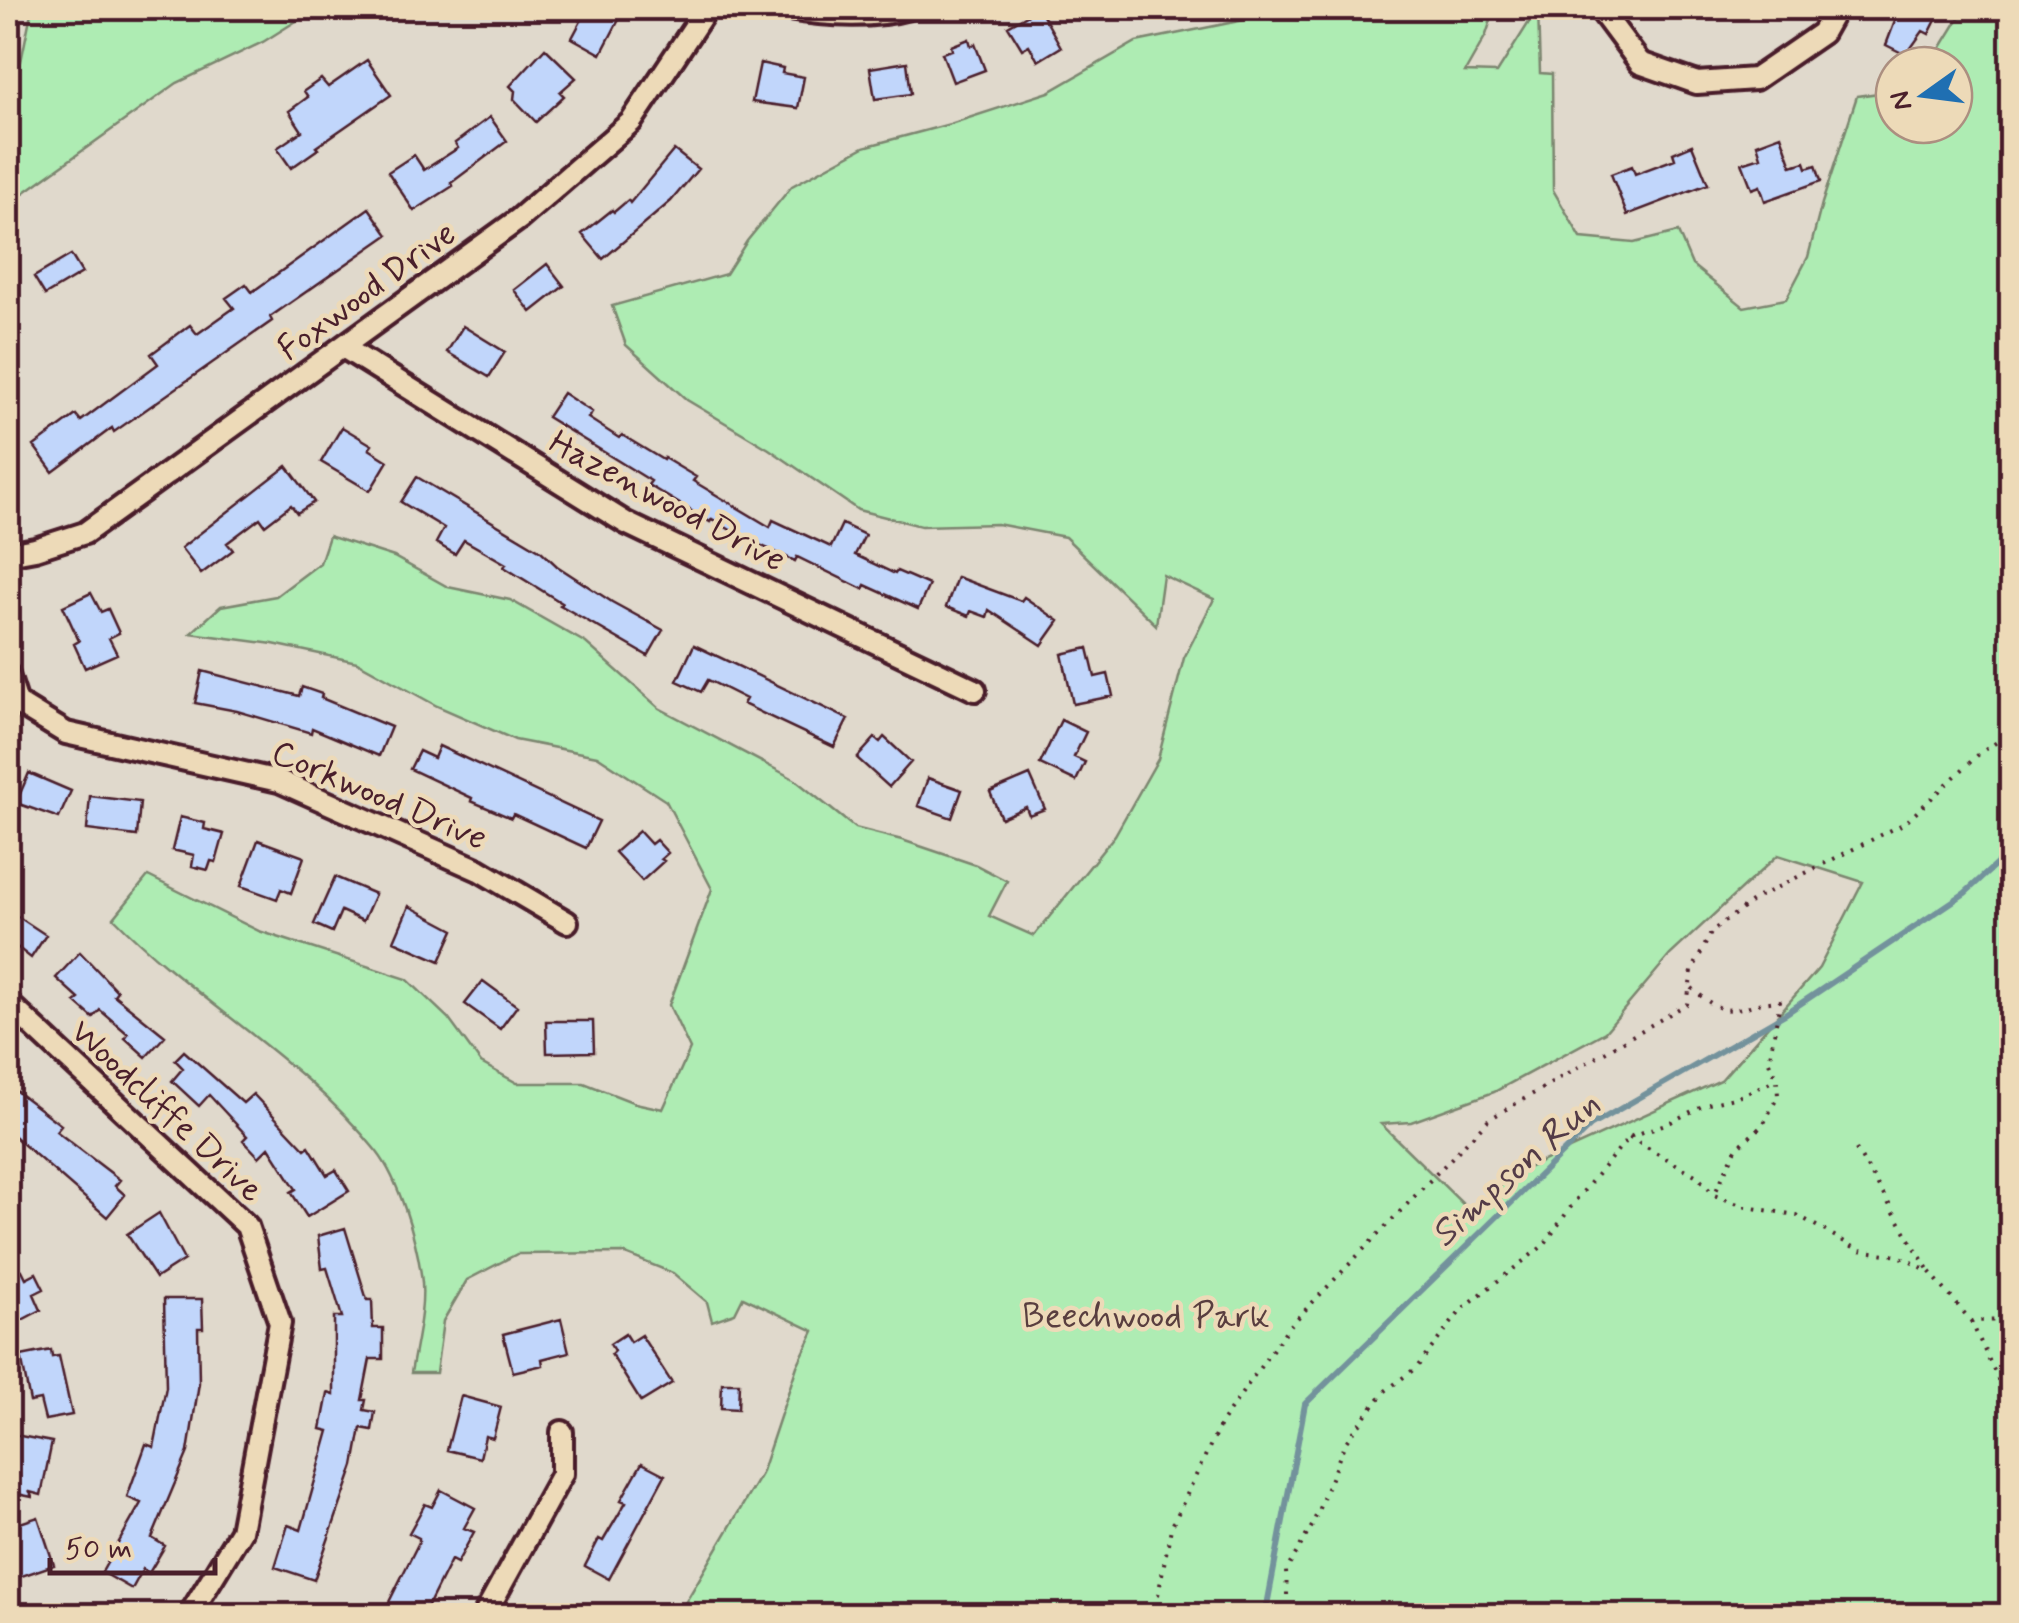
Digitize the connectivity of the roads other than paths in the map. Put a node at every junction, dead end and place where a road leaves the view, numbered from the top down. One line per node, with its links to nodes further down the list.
1 (707, 8): 6 (street, Foxwood Drive)
2 (782, 8): 3 (street)
3 (909, 8)
4 (1599, 8): 5 (street)
5 (1836, 8)
6 (342, 347): 7 (street, Foxwood Drive); 9 (street, Hazenwood Drive)
7 (8, 554)
8 (8, 675): 10 (street, Corkwood Drive)
9 (974, 690)
10 (567, 922)
11 (8, 1004): 13 (street, Woodcliffe Drive)
12 (562, 1432): 14 (street)
13 (189, 1616)
14 (484, 1616)

